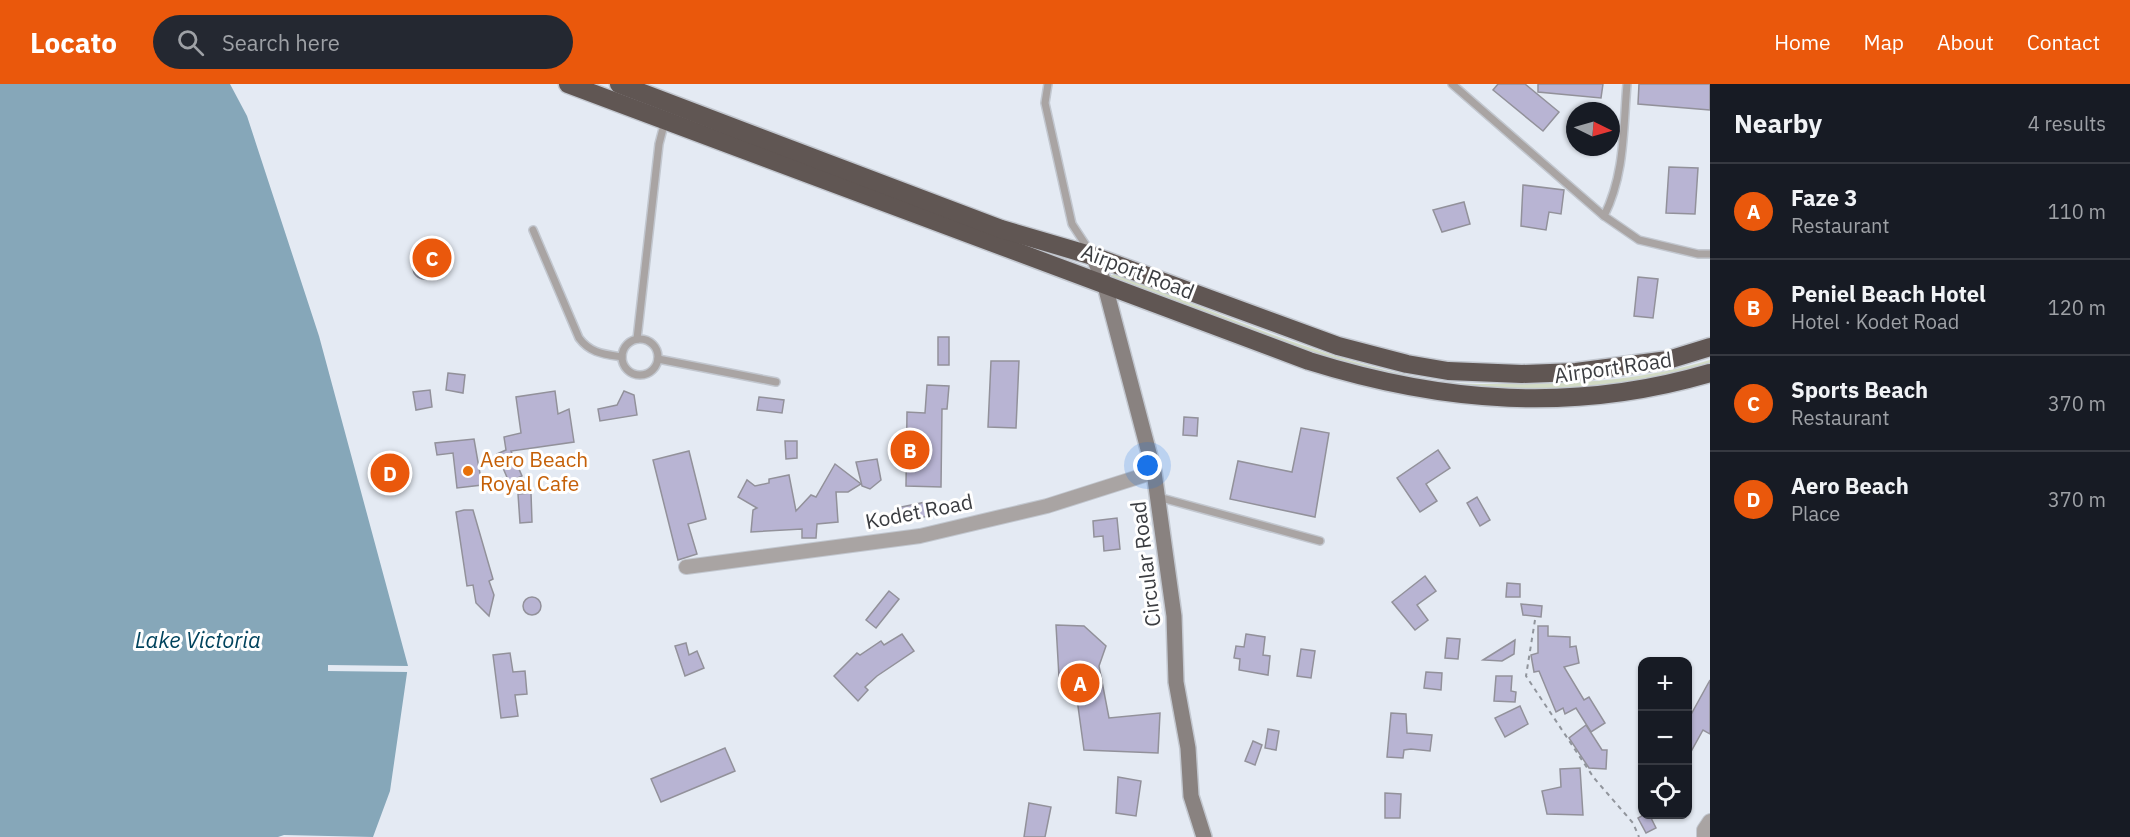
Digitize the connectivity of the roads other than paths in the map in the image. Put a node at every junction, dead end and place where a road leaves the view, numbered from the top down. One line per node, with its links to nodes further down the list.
1 (568, 84): 6 (highway, Airport Road)
2 (619, 84): 10 (highway, Airport Road)
3 (1048, 84): 10 (lane)
4 (1452, 84): 7 (lane)
5 (1627, 84): 7 (lane)
6 (665, 121): 11 (highway, Airport Road); 12 (lane)
7 (1604, 216): 9 (lane)
8 (533, 230): 14 (lane)
9 (1710, 254)
10 (1093, 256): 11 (street, Circular Road); 13 (highway, Airport Road)
11 (1104, 282): 16 (highway, Airport Road); 18 (street, Circular Road)
12 (637, 339): 14 (lane); 15 (lane)
13 (1710, 347)
14 (622, 357): 15 (lane)
15 (658, 359): 17 (lane)
16 (1710, 373)
17 (776, 382)
18 (1154, 472): 19 (street, Circular Road); 21 (street, Kodet Road)
19 (1158, 497): 20 (lane); 23 (street, Circular Road)
20 (1320, 541)
21 (686, 567)
22 (1710, 821): 24 (street)
23 (1204, 837)
24 (1704, 837)

